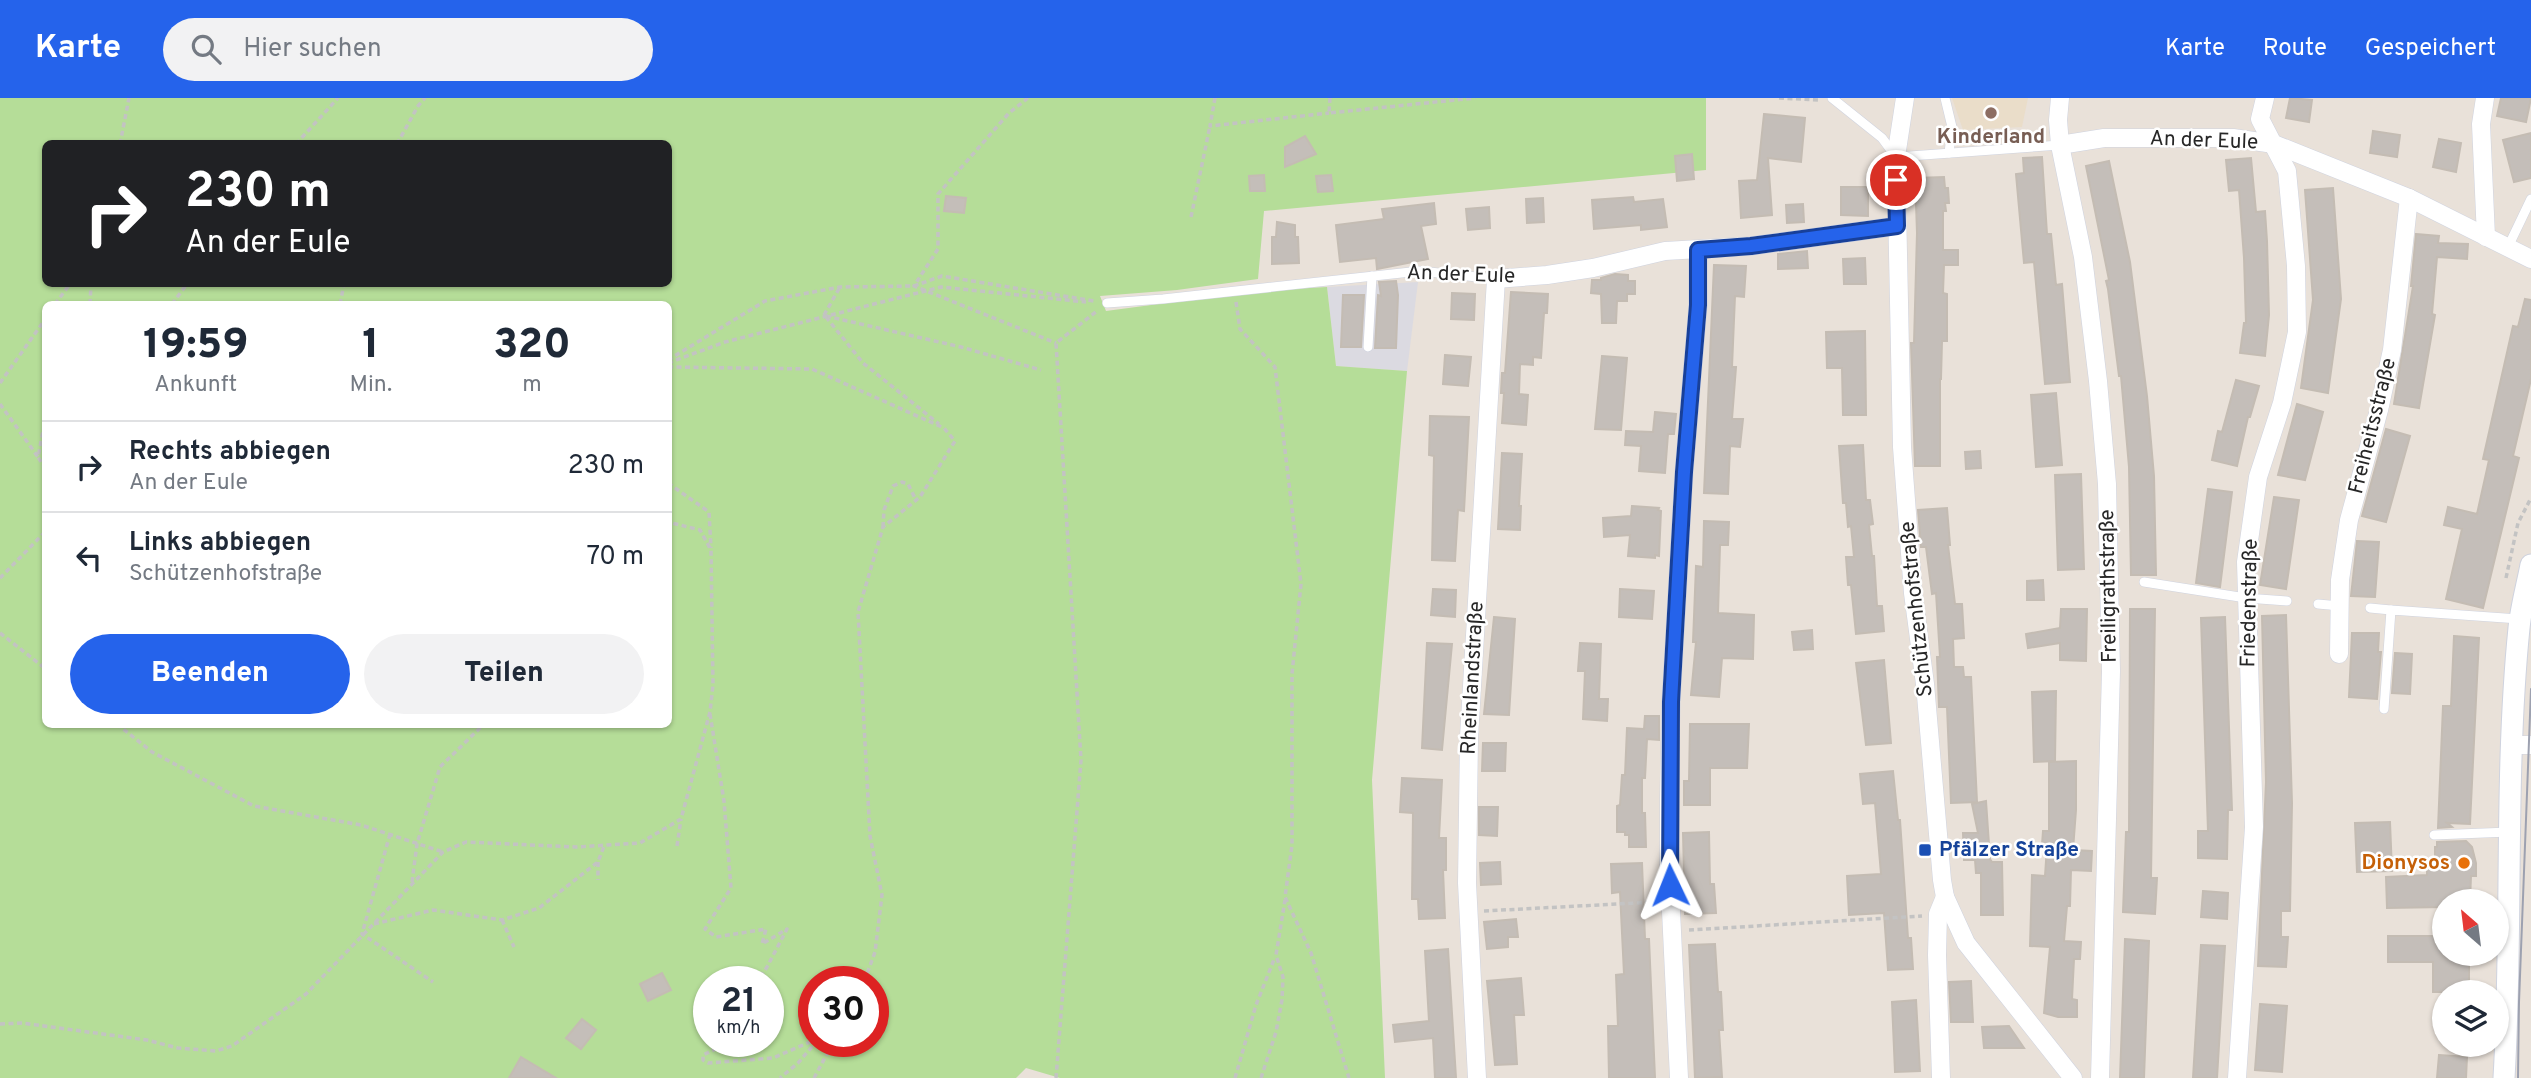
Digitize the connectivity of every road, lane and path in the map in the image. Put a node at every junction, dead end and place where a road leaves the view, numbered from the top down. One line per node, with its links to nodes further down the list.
1 (129, 98): 17 (path)
2 (338, 98): 18 (path)
3 (425, 98): 19 (path)
4 (1028, 98): 34 (path)
5 (1215, 98): 16 (path)
6 (1330, 98): 15 (path)
7 (1475, 98): 15 (path)
8 (1779, 98): 14 (path)
9 (1905, 98): 23 (street, Schützenhofstraße)
10 (1945, 98): 22 (lane)
11 (2060, 98): 21 (street, Freiligrathstraße)
12 (2265, 98): 20 (street, Friedenstraße)
13 (2485, 98): 28 (street)
14 (1833, 99): 23 (lane)
15 (1329, 113): 16 (path)
16 (1210, 126): 26 (path)
17 (121, 140)
18 (300, 140)
19 (399, 140)
20 (2274, 144): 21 (street, An der Eule); 24 (street, An der Eule); 62 (street, Friedenstraße)
21 (2060, 145): 22 (lane, An der Eule); 117 (street, Freiligrathstraße)
22 (1949, 153): 23 (lane, An der Eule)
23 (1896, 157): 27 (street, Schützenhofstraße)
24 (2409, 198): 28 (street, An der Eule); 65 (street, Freiheitsstraße)
25 (2531, 199): 29 (lane)
26 (1191, 217)
27 (1897, 226): 30 (street, An der Eule); 89 (street, Schützenhofstraße)
28 (2486, 237): 29 (street, An der Eule)
29 (2508, 247): 31 (street, An der Eule)
30 (1698, 250): 33 (street, An der Eule); 90 (street)
31 (2531, 259)
32 (1372, 276): 33 (lane, An der Eule); 37 (lane, An der Eule); 42 (lane)
33 (1496, 279): 91 (street, Rheinlandstraße)
34 (914, 286): 35 (path); 36 (path); 38 (path)
35 (840, 287): 39 (path); 43 (path)
36 (926, 290): 39 (path); 41 (path); 41 (path)
37 (1234, 291): 38 (lane, An der Eule); 88 (path)
38 (1107, 303)
39 (824, 315): 44 (path); 46 (path); 49 (path)
40 (42, 324): 47 (path)
41 (1056, 343): 109 (path)
42 (1368, 347)
43 (672, 360)
44 (672, 362)
45 (672, 363): 49 (path)
46 (1041, 370)
47 (0, 383)
48 (0, 404): 51 (path)
49 (944, 428): 54 (path)
50 (42, 436): 51 (path)
51 (38, 457): 52 (path)
52 (42, 464)
53 (672, 486): 58 (path)
54 (916, 500): 56 (path); 56 (path)
55 (672, 522): 58 (path)
56 (883, 527): 100 (path)
57 (42, 535): 60 (path)
58 (711, 550): 73 (path)
59 (2531, 565): 68 (street)
60 (0, 578)
61 (2144, 582): 62 (lane)
62 (2246, 598): 63 (lane); 118 (street, Friedenstraße)
63 (2287, 601)
64 (2318, 604): 65 (lane)
65 (2340, 606): 70 (street, Freiheitsstraße)
66 (2370, 608): 67 (lane)
67 (2391, 610): 68 (lane); 72 (lane)
68 (2521, 619): 76 (street)
69 (0, 633): 71 (path)
70 (2339, 654)
71 (42, 665)
72 (2384, 709)
73 (710, 712): 77 (path); 99 (path)
74 (122, 728): 79 (path)
75 (480, 728): 81 (path)
76 (2521, 745): 78 (street)
77 (681, 819): 82 (path); 83 (path)
78 (2509, 832): 80 (lane); 119 (street)
79 (390, 834): 81 (path); 96 (path)
80 (2434, 835)
81 (417, 844): 84 (path); 87 (path)
82 (604, 846): 84 (path); 85 (path)
83 (677, 846)
84 (443, 852): 87 (path)
85 (598, 862): 86 (path); 93 (path)
86 (598, 880)
87 (412, 884): 94 (path)
88 (1285, 897): 98 (path); 112 (path)
89 (1945, 897): 115 (street); 116 (street, Schützenhofstraße)
90 (1671, 901): 91 (path); 95 (street)
91 (1469, 912): 113 (street, Rheinlandstraße)
92 (1913, 918): 95 (path)
93 (502, 920): 94 (path); 97 (path)
94 (372, 925): 96 (path)
95 (1673, 931): 114 (street)
96 (362, 934): 101 (path); 102 (path)
97 (514, 947)
98 (1276, 955): 110 (path); 111 (path)
99 (768, 966)
100 (870, 966)
101 (433, 982)
102 (0, 1024)
103 (784, 1053): 107 (path)
104 (703, 1057): 105 (path)
105 (775, 1057)
106 (825, 1057): 108 (path)
107 (780, 1078)
108 (814, 1078)
109 (1056, 1078)
110 (1235, 1078)
111 (1261, 1078)
112 (1349, 1078)
113 (1476, 1078)
114 (1679, 1078)
115 (1941, 1078)
116 (2073, 1078)
117 (2100, 1078)
118 (2237, 1078)
119 (2504, 1078)

